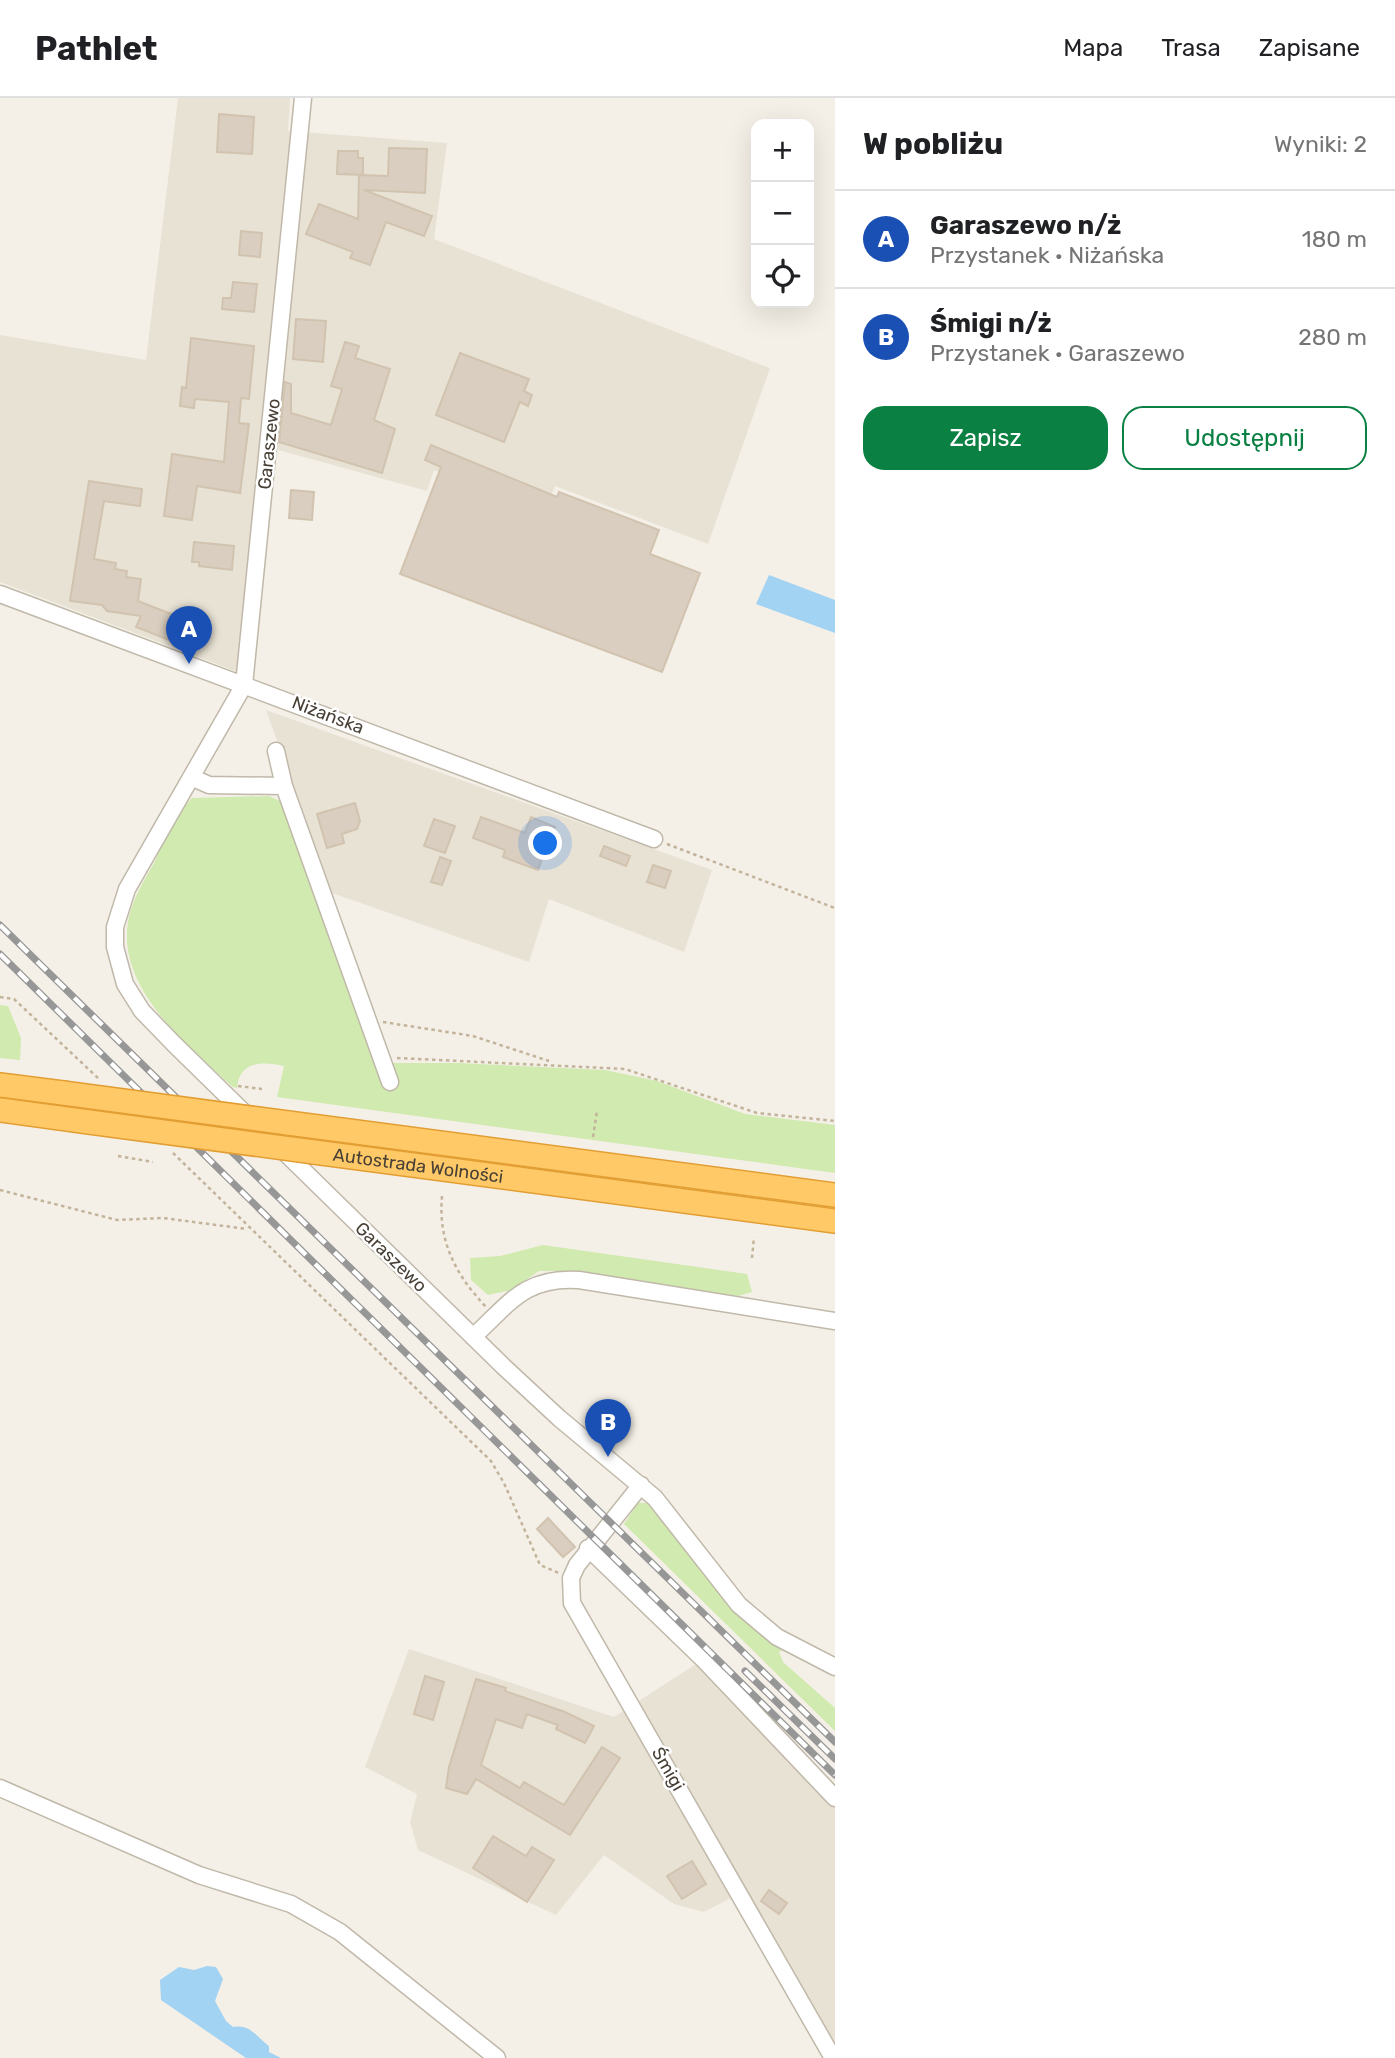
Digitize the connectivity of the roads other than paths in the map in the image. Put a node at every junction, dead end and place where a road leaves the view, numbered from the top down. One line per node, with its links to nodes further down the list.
1 (303, 98): 3 (street, Garaszewo)
2 (0, 594): 3 (street, Niżańska)
3 (244, 685): 5 (street, Garaszewo); 7 (street, Niżańska)
4 (276, 751): 6 (street)
5 (191, 777): 6 (street); 14 (street, Garaszewo)
6 (284, 786): 8 (street)
7 (654, 839)
8 (390, 1082)
9 (0, 1085): 11 (highway, Autostrada Wolności, bridge)
10 (0, 1110): 12 (highway, Autostrada Wolności, bridge)
11 (835, 1195)
12 (835, 1220)
13 (835, 1321): 14 (street)
14 (473, 1337): 15 (street, Garaszewo)
15 (641, 1485): 16 (street); 17 (street, Garaszewo)
16 (588, 1548): 19 (street); 21 (street, Śmigi)
17 (835, 1667)
18 (0, 1788): 20 (street)
19 (835, 1798)
20 (496, 2058)
21 (833, 2058)

